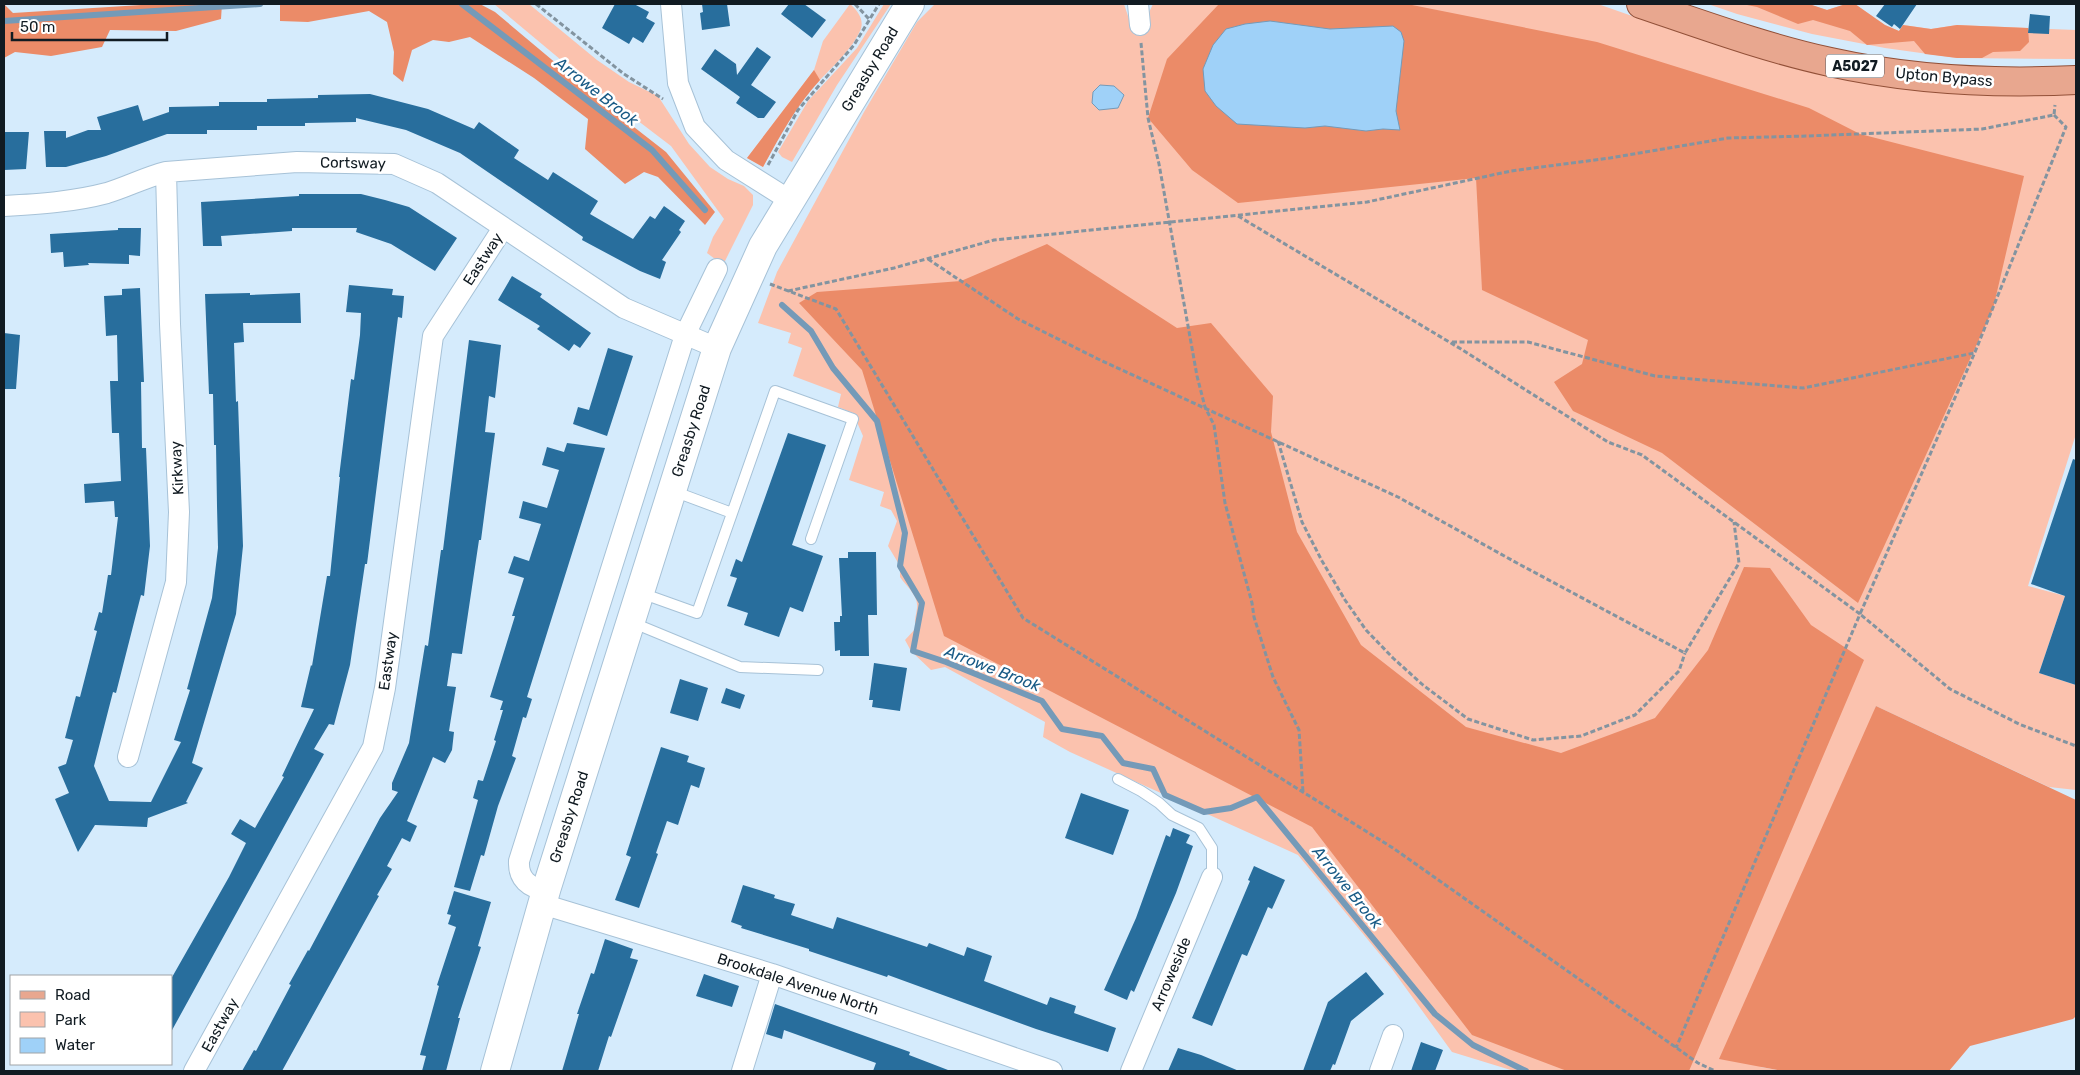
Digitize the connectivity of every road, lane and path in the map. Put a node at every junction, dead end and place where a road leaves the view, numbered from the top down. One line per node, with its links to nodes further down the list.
1 (536, 4): 12 (path)
2 (671, 4): 12 (street)
3 (855, 4): 8 (path)
4 (879, 4): 8 (path)
5 (910, 4): 15 (main road, Greasby Road)
6 (1138, 4): 9 (street)
7 (1642, 4): 10 (main road, Upton Bypass / A5027)
8 (869, 20): 14 (path)
9 (1140, 25): 18 (path)
10 (2067, 81): 11 (path)
11 (2054, 115): 17 (path); 27 (path)
12 (691, 117): 14 (street)
13 (166, 172): 16 (street, Cortsway); 19 (street, Cortsway); 40 (street, Kirkway)
14 (760, 182): 15 (street)
15 (791, 201): 22 (main road, Greasby Road)
16 (4, 206)
17 (1238, 216): 18 (path); 25 (path)
18 (1168, 223): 20 (path); 28 (path)
19 (503, 228): 24 (street, Cortsway); 48 (street, Eastway)
20 (927, 258): 23 (path); 28 (path)
21 (716, 268): 24 (street)
22 (750, 276): 23 (path); 26 (main road, Greasby Road)
23 (788, 291): 42 (path)
24 (685, 335): 26 (street, Cortsway); 44 (street)
25 (1451, 342): 27 (path); 32 (path)
26 (717, 348): 30 (main road, Greasby Road)
27 (1975, 352): 35 (path)
28 (1205, 407): 29 (path); 42 (path)
29 (1278, 441): 37 (path); 37 (path)
30 (672, 490): 31 (lane); 34 (main road, Greasby Road)
31 (732, 513): 33 (lane); 34 (lane)
32 (1734, 522): 35 (path); 37 (path)
33 (811, 539)
34 (640, 593): 36 (main road, Greasby Road)
35 (1860, 614): 39 (path); 47 (path)
36 (630, 622): 38 (lane); 44 (main road, Greasby Road)
37 (1685, 653)
38 (818, 670)
39 (2076, 746)
40 (128, 757)
41 (1118, 779): 43 (lane)
42 (1303, 792): 47 (path)
43 (1212, 877): 52 (street, Arroweside)
44 (544, 897): 45 (street, Brookdale Avenue North); 49 (main road, Greasby Road)
45 (772, 974): 50 (street); 51 (street, Brookdale Avenue North)
46 (1393, 1035): 53 (street)
47 (1676, 1048): 54 (path)
48 (194, 1071)
49 (495, 1071)
50 (742, 1071)
51 (1052, 1071)
52 (1131, 1071)
53 (1380, 1071)
54 (1715, 1071)

